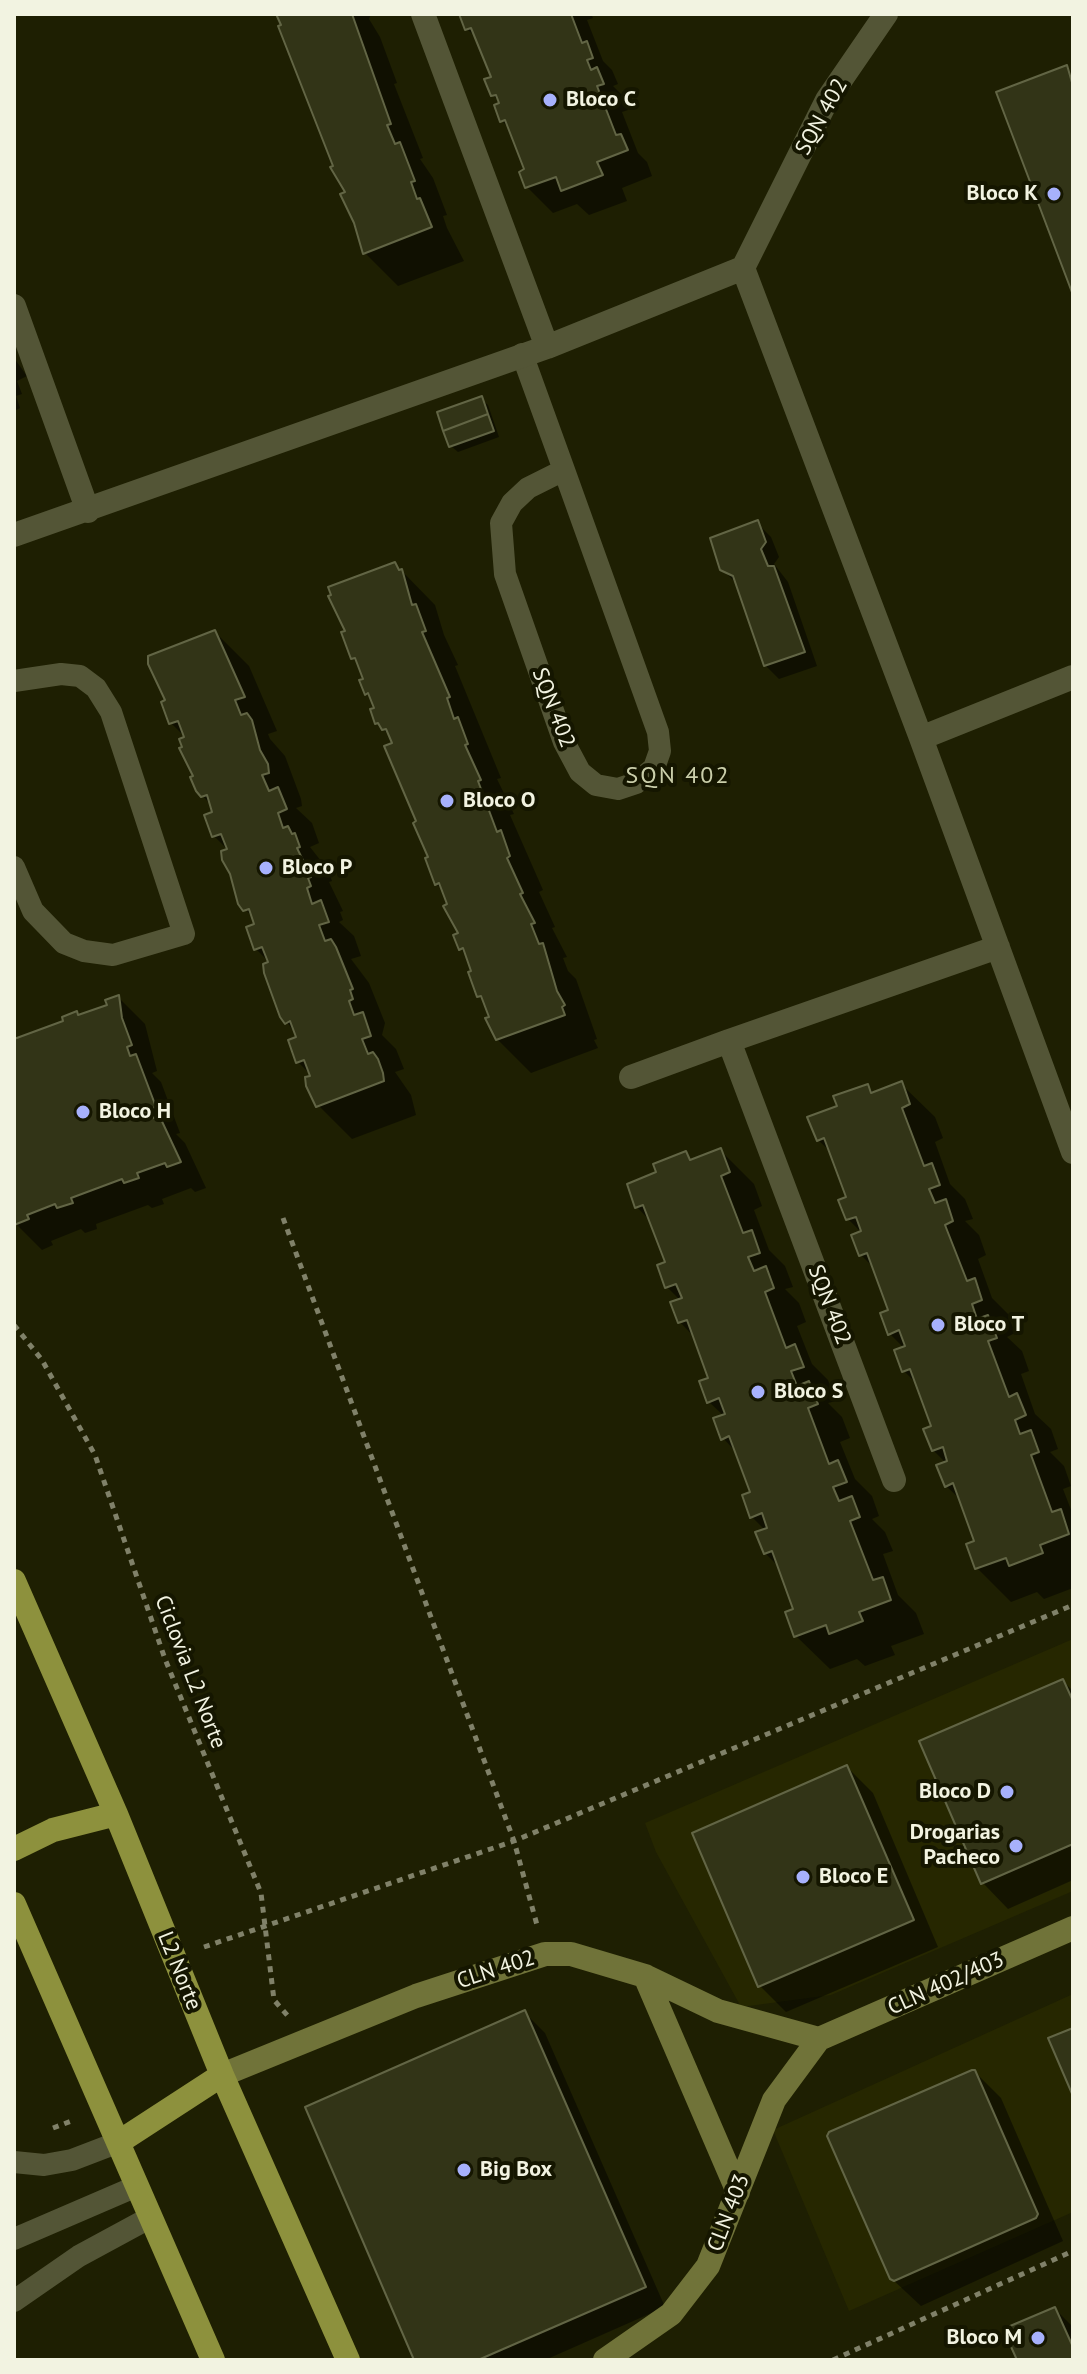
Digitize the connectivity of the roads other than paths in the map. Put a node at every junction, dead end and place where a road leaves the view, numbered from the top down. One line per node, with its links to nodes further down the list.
1 (423, 14): 5 (street)
2 (886, 14): 3 (street, SQN 402)
3 (743, 268): 5 (street); 12 (street)
4 (14, 306): 8 (street)
5 (547, 347): 6 (street)
6 (522, 354): 7 (lane, SQN 402); 8 (street)
7 (564, 470): 7 (lane, SQN 402)
8 (88, 511): 9 (street)
9 (14, 535)
10 (1073, 677): 12 (street)
11 (14, 681): 13 (lane)
12 (921, 738): 14 (street)
13 (14, 867)
14 (998, 947): 15 (street); 17 (street)
15 (729, 1041): 16 (street); 18 (street, SQN 402)
16 (631, 1077)
17 (1073, 1152)
18 (894, 1480)
19 (14, 1581): 20 (main road, L2 Norte)
20 (116, 1814): 21 (main road); 26 (main road, L2 Norte)
21 (14, 1849)
22 (14, 1904): 27 (main road)
23 (1073, 1928): 25 (street, CLN 402/403)
24 (645, 1976): 25 (street, CLN 402); 26 (street, CLN 402); 30 (street)
25 (819, 2039): 30 (street, CLN 403)
26 (222, 2075): 27 (main road); 35 (main road, L2 Norte)
27 (119, 2142): 28 (lane); 29 (main road)
28 (14, 2162)
29 (137, 2186): 31 (main road); 32 (lane)
30 (738, 2192): 36 (street, CLN 403)
31 (151, 2217): 33 (lane); 34 (main road)
32 (14, 2239)
33 (14, 2301)
34 (213, 2360)
35 (348, 2360)
36 (605, 2360)

